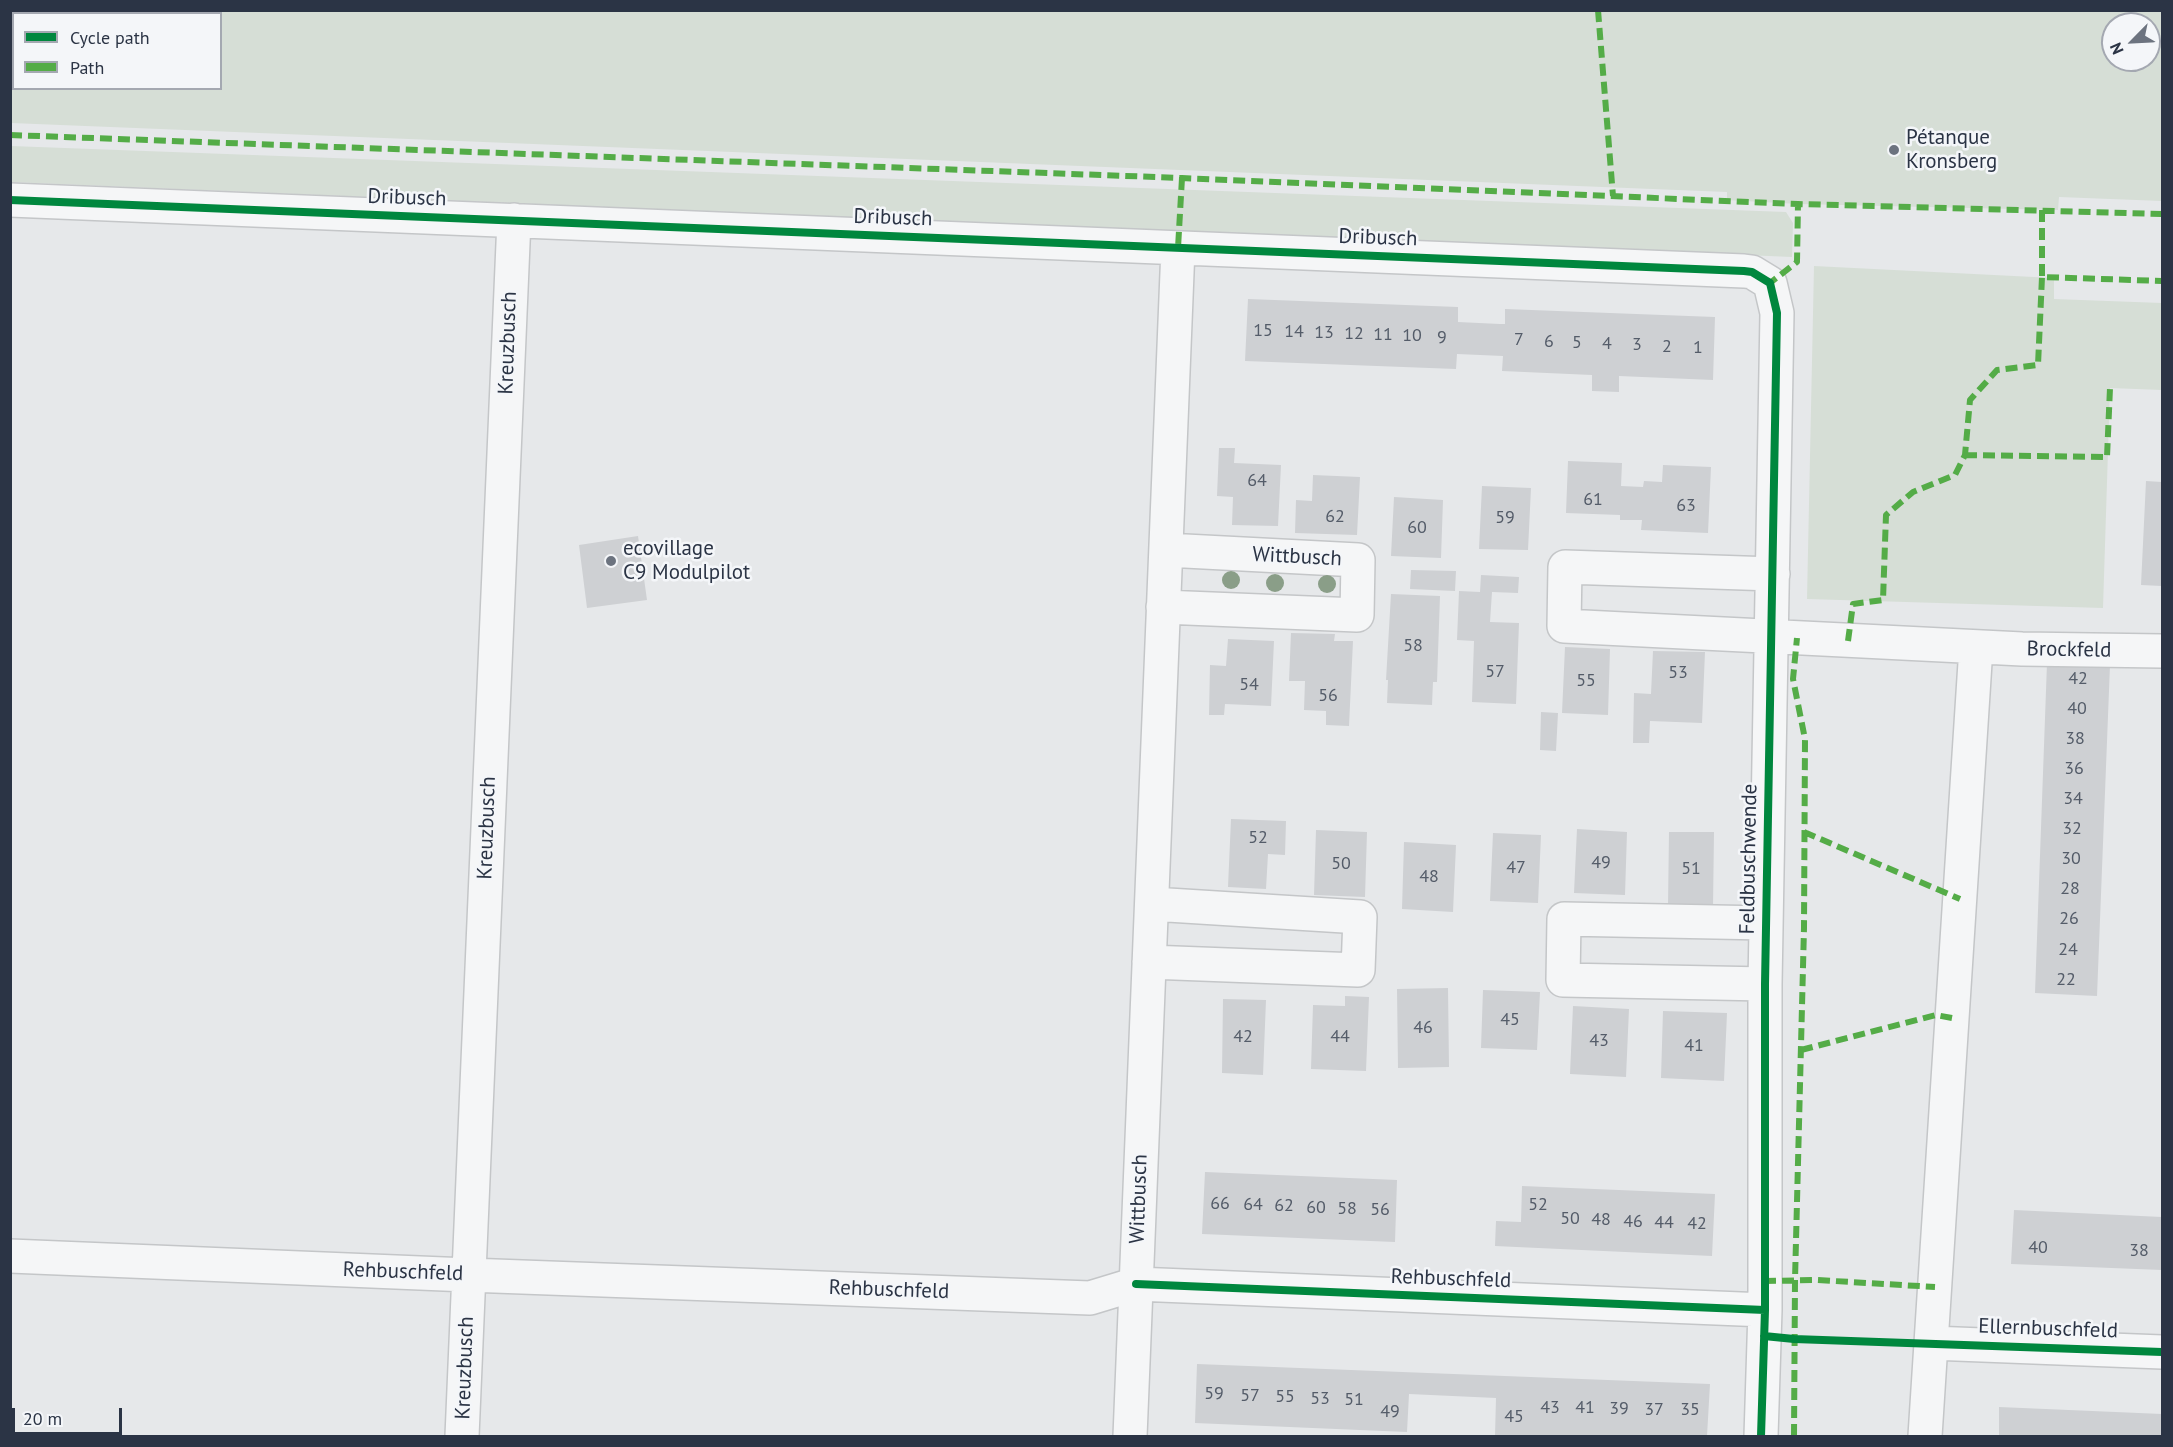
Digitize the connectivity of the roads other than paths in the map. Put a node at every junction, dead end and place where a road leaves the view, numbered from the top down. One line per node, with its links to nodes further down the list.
1 (10, 200): 2 (street, Dribusch)
2 (514, 220): 3 (street, Dribusch); 16 (street, Kreuzbusch)
3 (1178, 248): 4 (street, Dribusch); 5 (street, Wittbusch)
4 (1770, 282): 6 (street, Feldbuschwende)
5 (1166, 550): 7 (street, Wittbusch); 7 (street, Wittbusch)
6 (1773, 574): 8 (street, Feldbuschwende); 8 (street)
7 (1164, 607): 11 (street, Wittbusch)
8 (1771, 637): 9 (street); 12 (street, Feldbuschwende)
9 (1976, 647): 10 (street, Brockfeld); 19 (street)
10 (2163, 651)
11 (1152, 904): 13 (street, Wittbusch); 13 (street)
12 (1766, 923): 14 (street, Feldbuschwende); 14 (street, Feldbuschwende)
13 (1149, 962): 17 (street, Wittbusch)
14 (1765, 984): 18 (street, Feldbuschwende)
15 (10, 1256): 16 (street, Rehbuschfeld)
16 (468, 1275): 17 (street, Rehbuschfeld); 21 (street, Kreuzbusch)
17 (1136, 1284): 18 (street, Rehbuschfeld); 22 (street, Wittbusch)
18 (1765, 1310): 23 (street, Feldbuschwende)
19 (1931, 1343): 20 (street, Ellernbuschfeld); 24 (street)
20 (2163, 1352)
21 (462, 1437)
22 (1130, 1437)
23 (1761, 1437)
24 (1925, 1437)

